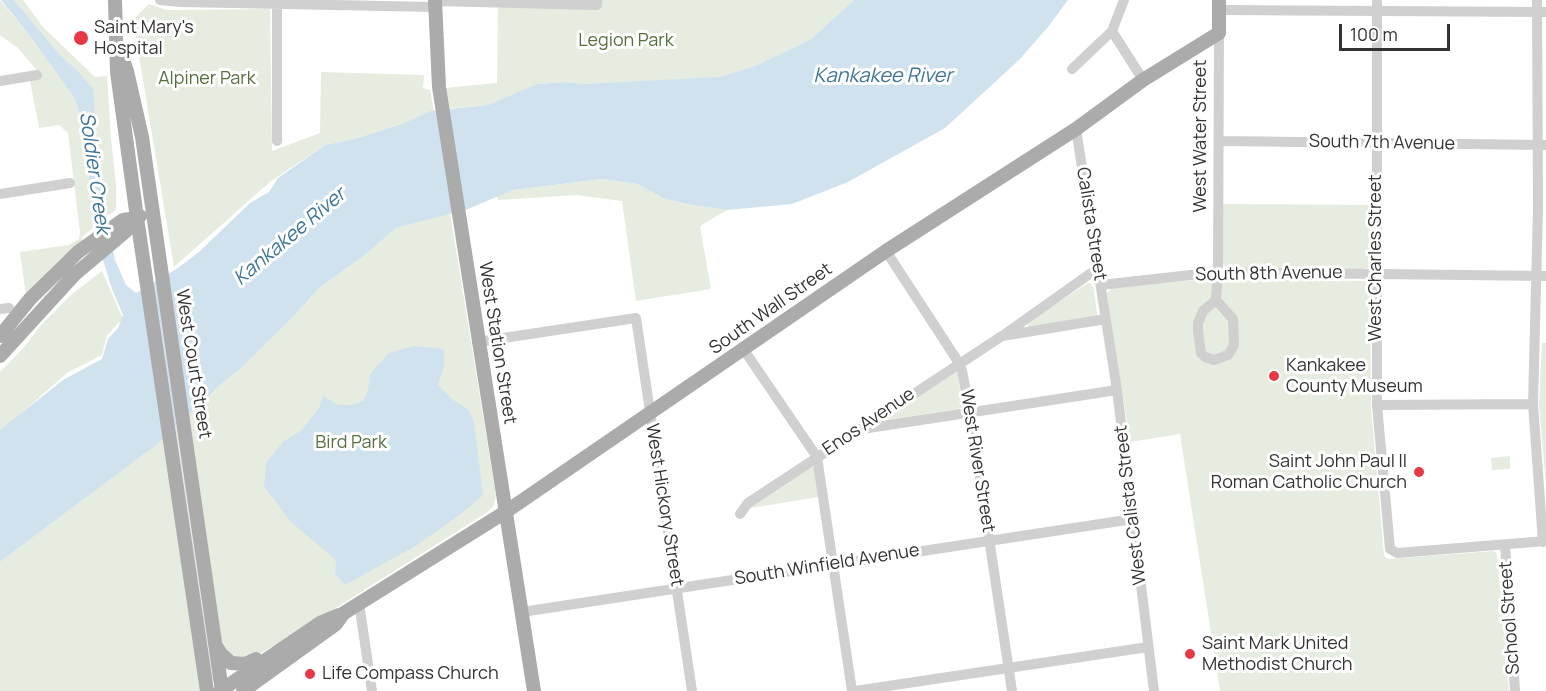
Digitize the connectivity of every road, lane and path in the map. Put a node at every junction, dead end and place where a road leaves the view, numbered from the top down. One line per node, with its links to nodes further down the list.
1 (115, 0): 12 (main road, West Court Street)
2 (160, 0): 4 (street)
3 (1124, 0): 10 (street)
4 (277, 2): 5 (street); 18 (street)
5 (435, 3): 6 (street); 36 (main road, West Station Street)
6 (597, 3)
7 (1219, 5): 8 (street); 11 (main road, West Water Street)
8 (1377, 5): 9 (street); 20 (street, West Charles Street)
9 (1540, 8): 21 (street)
10 (1112, 31): 13 (street); 15 (street)
11 (1219, 33): 15 (main road, South Wall Street); 19 (street, West Water Street)
12 (118, 45): 24 (main road, West Court Street); 25 (main road, West Court Street)
13 (1072, 69)
14 (37, 75): 16 (street)
15 (1143, 80): 17 (main road, South Wall Street)
16 (0, 81)
17 (1076, 129): 26 (main road, South Wall Street); 27 (street, Calista Street)
18 (277, 141)
19 (1219, 141): 20 (street, South 7th Avenue); 28 (street, West Water Street)
20 (1376, 143): 21 (street, South 7th Avenue); 29 (street, West Charles Street)
21 (1541, 145): 30 (street)
22 (70, 183): 23 (street)
23 (0, 194)
24 (152, 208): 25 (main road); 59 (main road, West Court Street)
25 (128, 224): 34 (main road); 38 (main road); 62 (main road, West Court Street)
26 (886, 251): 37 (main road, South Wall Street); 39 (street, West River Street)
27 (1098, 268): 31 (street, Calista Street); 35 (street, Enos Avenue)
28 (1218, 272): 29 (street, South 8th Avenue); 31 (street, South 8th Avenue); 32 (street, West Water Street)
29 (1376, 273): 30 (street, South 8th Avenue); 42 (street, West Charles Street)
30 (1541, 275): 41 (street)
31 (1101, 285): 33 (street, Calista Street)
32 (1216, 300): 32 (street)
33 (1106, 319): 35 (street, Enos Avenue); 40 (street, West Calista Street)
34 (0, 336)
35 (1002, 336): 39 (street, Enos Avenue)
36 (477, 342): 43 (street, West Hickory Street); 47 (main road, West Station Street)
37 (744, 350): 43 (main road, South Wall Street); 46 (street)
38 (0, 356)
39 (958, 363): 44 (street, West River Street); 45 (street, Enos Avenue)
40 (1117, 390): 44 (street); 49 (street, West Calista Street)
41 (1533, 404): 42 (street); 51 (street)
42 (1377, 405): 52 (street, West Charles Street)
43 (650, 412): 47 (main road, South Wall Street); 54 (street, West Hickory Street)
44 (970, 412): 45 (street); 50 (street, West River Street)
45 (858, 429): 46 (street, Enos Avenue)
46 (817, 457): 48 (street, Enos Avenue); 53 (street)
47 (507, 511): 55 (main road, South Wall Street); 56 (main road, West Station Street)
48 (740, 514)
49 (1133, 519): 50 (street, South Winfield Avenue); 60 (street, West Calista Street)
50 (989, 541): 53 (street, South Winfield Avenue); 61 (street, West River Street)
51 (1545, 542): 52 (street)
52 (1505, 545): 71 (street, School Street)
53 (833, 564): 54 (street, South Winfield Avenue); 68 (street)
54 (677, 588): 56 (street, South Winfield Avenue); 67 (street, West Hickory Street)
55 (359, 603): 57 (main road, South Wall Street); 65 (street)
56 (522, 612): 66 (main road, West Station Street)
57 (344, 613): 58 (main road, South Wall Street); 64 (main road, South Wall Street)
58 (296, 639): 59 (main road); 63 (main road, South Wall Street)
59 (216, 645): 63 (main road, West Court Street)
60 (1148, 647): 61 (street); 70 (street, West Calista Street)
61 (1008, 668): 68 (street); 69 (street, West River Street)
62 (207, 691)
63 (221, 691)
64 (243, 691)
65 (372, 691)
66 (534, 691)
67 (692, 691)
68 (853, 691)
69 (1012, 691)
70 (1154, 691)
71 (1515, 691)

